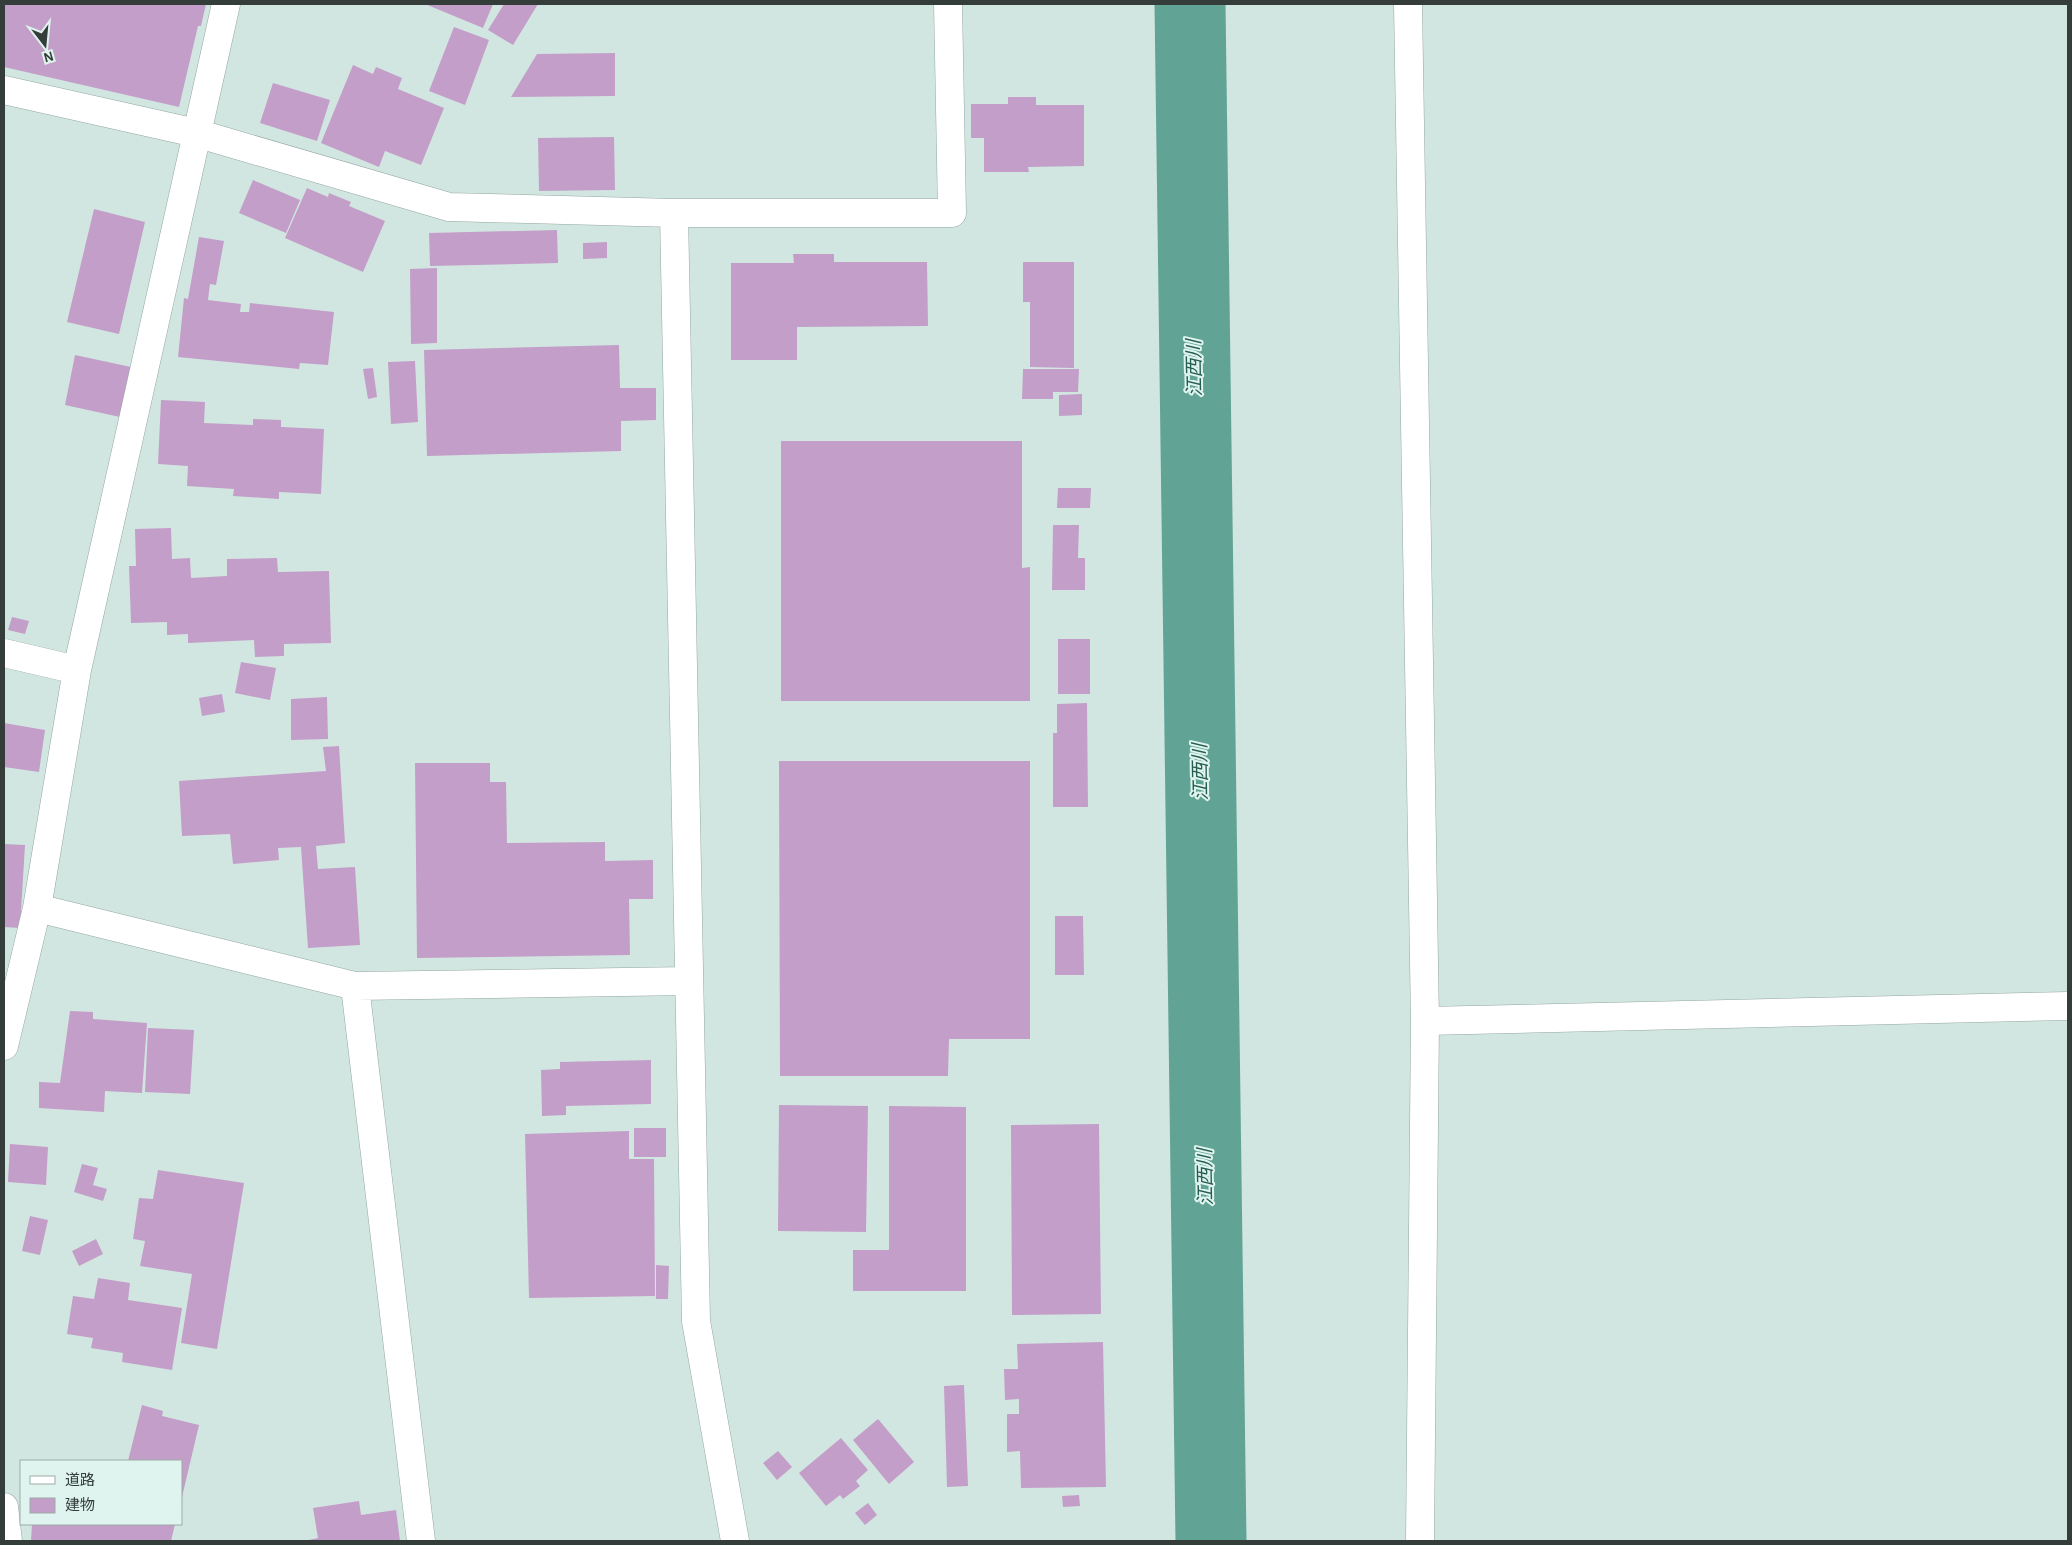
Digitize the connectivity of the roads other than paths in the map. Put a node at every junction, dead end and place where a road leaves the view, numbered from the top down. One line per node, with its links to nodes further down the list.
1 (226, 4): 5 (street)
2 (948, 4): 6 (street)
3 (1408, 4): 13 (street)
4 (4, 90): 5 (street)
5 (196, 133): 6 (street); 8 (street)
6 (674, 213): 10 (street)
7 (4, 653): 8 (street)
8 (77, 670): 9 (street)
9 (37, 908): 11 (street); 14 (street)
10 (689, 981): 11 (street); 18 (street)
11 (355, 986): 17 (street)
12 (2068, 1006): 13 (street)
13 (1425, 1021): 19 (street)
14 (4, 1046)
15 (4, 1506): 16 (street)
16 (8, 1541)
17 (421, 1541)
18 (735, 1541)
19 (1420, 1541)

